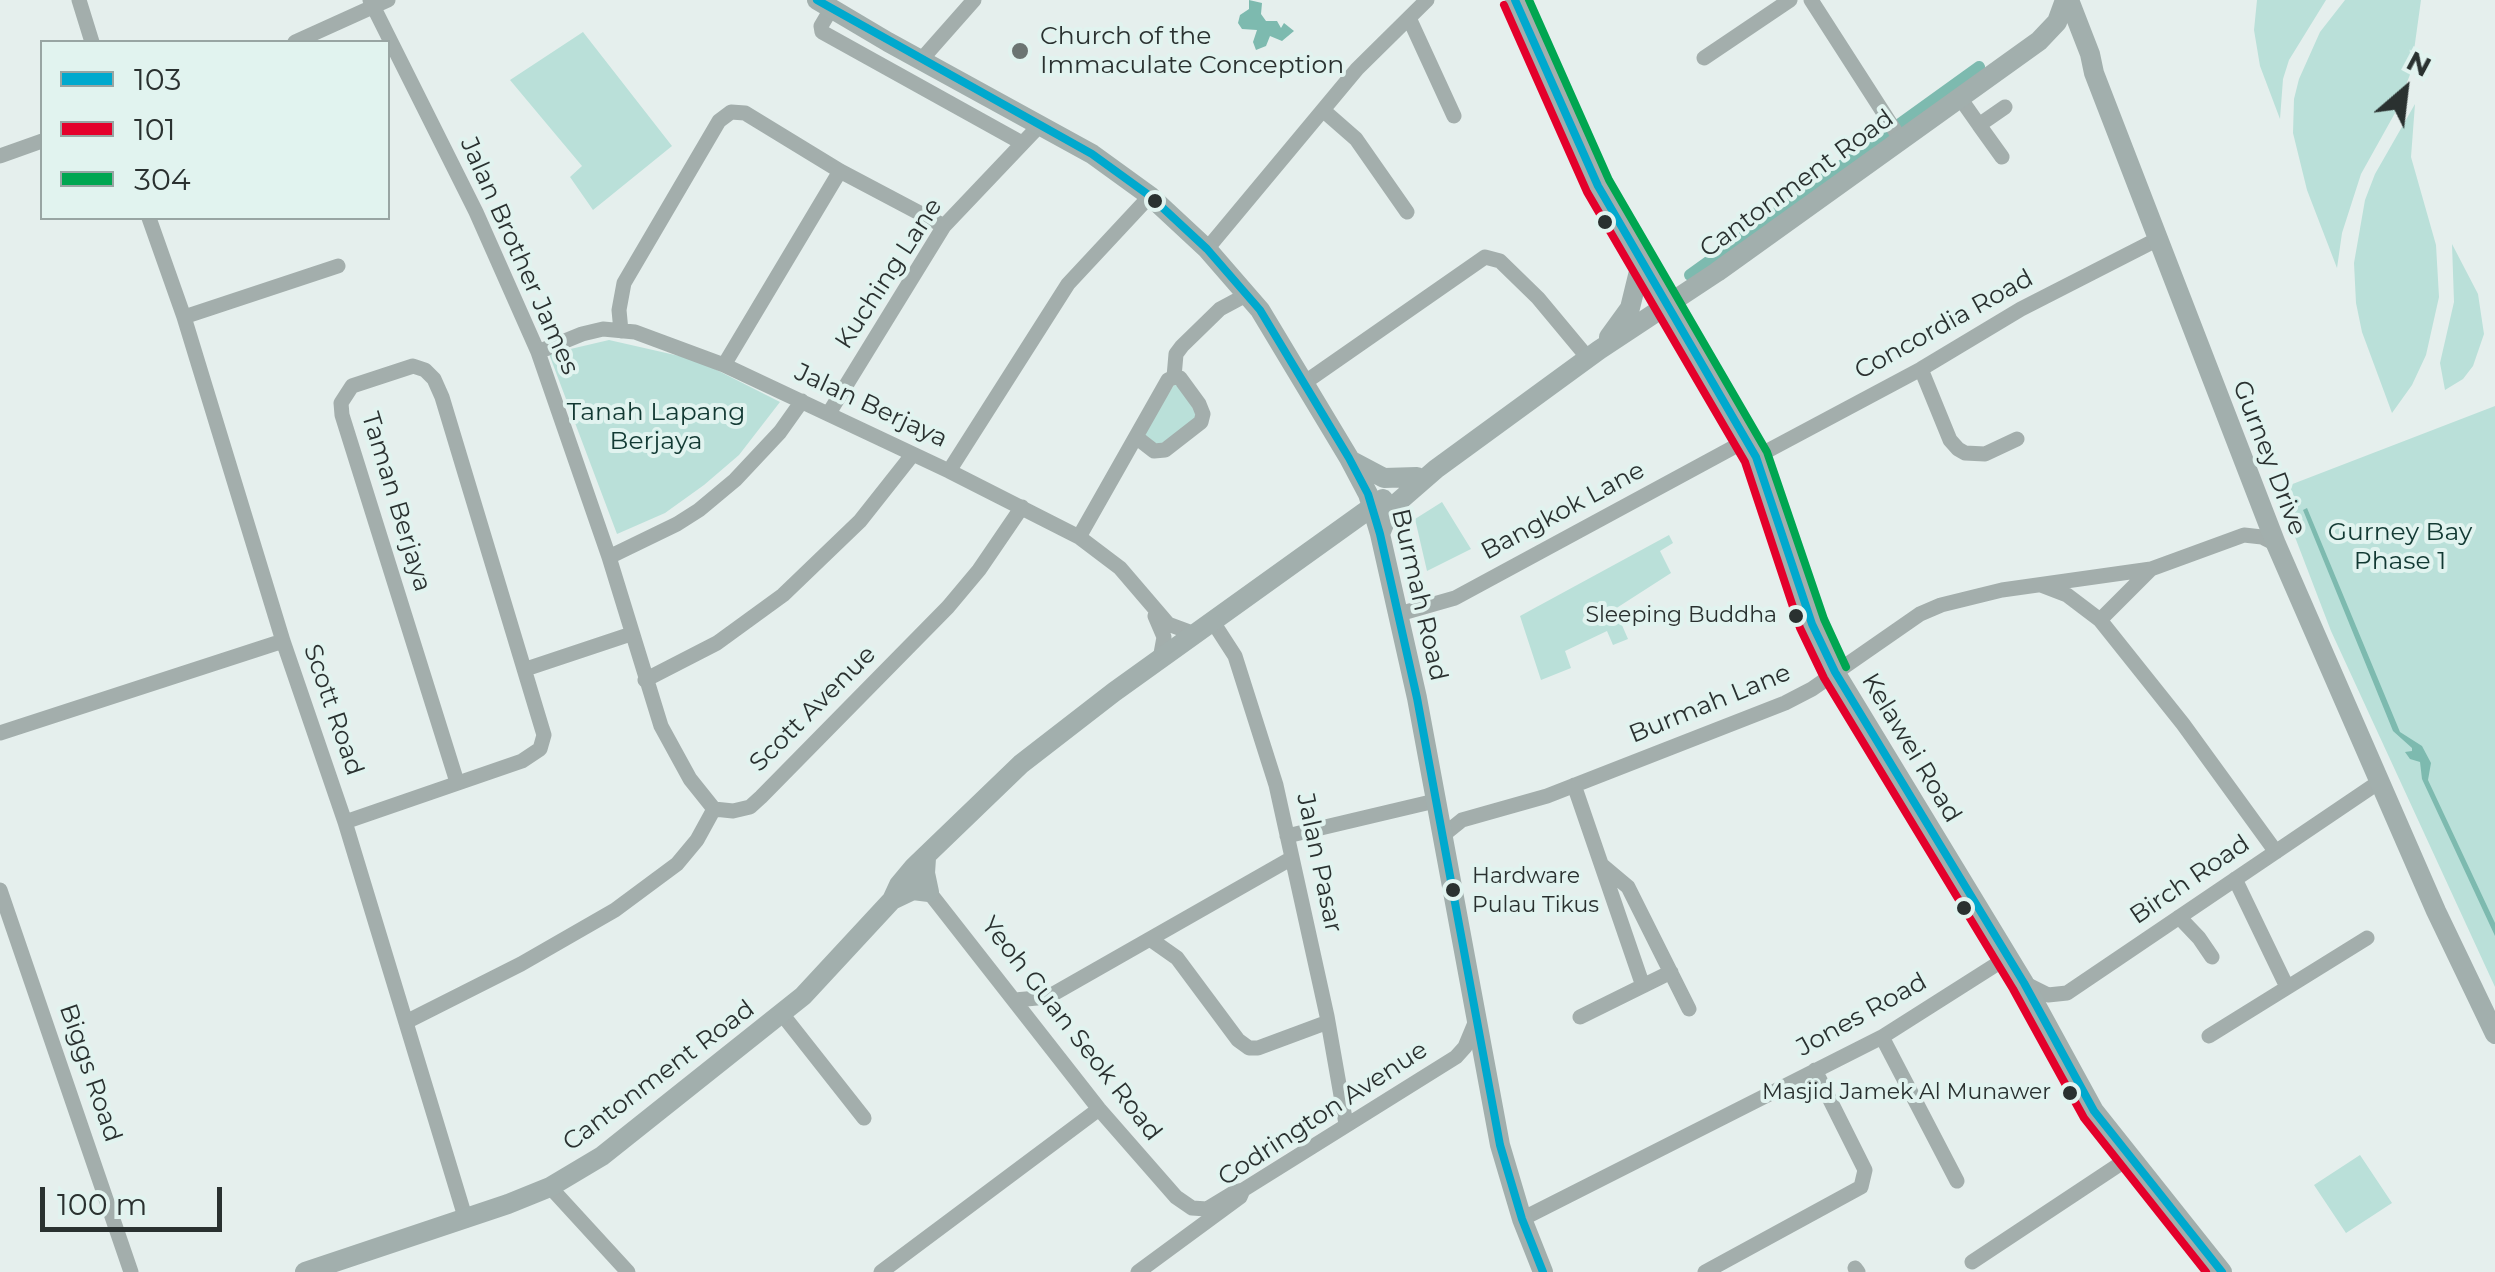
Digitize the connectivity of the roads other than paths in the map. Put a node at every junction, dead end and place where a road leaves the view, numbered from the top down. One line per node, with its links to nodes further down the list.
1 (79, 0): 11 (street)
2 (974, 0): 15 (street)
3 (1427, 0): 10 (street)
4 (1515, 0): 37 (main road, Kelawei Road)
5 (1790, 0): 14 (street)
6 (1811, 0): 23 (street)
7 (2067, 0): 13 (main road, Cantonment Road); 16 (main road, Gurney Drive)
8 (377, 2): 12 (street); 43 (street, Jalan Brother James)
9 (824, 4): 15 (main road, Burmah Road); 25 (street)
10 (1409, 18): 19 (street); 20 (street)
11 (91, 40)
12 (299, 40)
13 (2039, 41): 16 (main road); 17 (main road, Cantonment Road)
14 (1704, 58)
15 (921, 60): 21 (main road, Burmah Road)
16 (2094, 73): 35 (main road, Gurney Drive)
17 (1960, 98): 22 (street); 23 (main road, Cantonment Road)
18 (2005, 107): 22 (street)
19 (1324, 111): 32 (street); 36 (street)
20 (1454, 116)
21 (1040, 125): 25 (street, Kuching Lane); 31 (main road, Burmah Road)
22 (1979, 125): 27 (street)
23 (1895, 131): 40 (main road, Cantonment Road)
24 (40, 142): 26 (street)
25 (1022, 144): 34 (street, Kuching Lane)
26 (0, 156)
27 (2002, 158)
28 (821, 159): 29 (street); 30 (street); 42 (street)
29 (840, 171): 30 (street); 34 (street)
30 (831, 187): 45 (street)
31 (1150, 196): 36 (main road, Burmah Road); 56 (street)
32 (1407, 212)
33 (150, 220): 41 (street, Scott Road)
34 (944, 226): 50 (street, Kuching Lane)
35 (2158, 239): 46 (street, Concordia Road); 62 (main road, Gurney Drive)
36 (1208, 249): 39 (main road, Burmah Road)
37 (1641, 263): 40 (main road, Kelawei Road); 44 (main road)
38 (338, 266): 41 (street)
39 (1248, 294): 47 (street); 48 (main road, Burmah Road)
40 (1668, 305): 44 (main road, Cantonment Road); 53 (main road, Kelawei Road)
41 (184, 317): 72 (street, Scott Road)
42 (621, 331): 43 (street, Jalan Berjaya); 45 (street, Jalan Berjaya)
43 (538, 352): 63 (street, Jalan Brother James)
44 (1593, 354): 48 (street); 57 (main road, Cantonment Road)
45 (724, 364): 49 (street, Jalan Berjaya)
46 (1921, 369): 52 (street); 53 (street, Concordia Road)
47 (1174, 377): 51 (street); 51 (street)
48 (1304, 384): 55 (main road, Burmah Road)
49 (802, 401): 50 (street, Jalan Berjaya); 63 (street)
50 (830, 413): 54 (street, Jalan Berjaya)
51 (1136, 436): 61 (street)
52 (2018, 440)
53 (1751, 448): 67 (street, Bangkok Lane); 75 (main road, Kelawei Road)
54 (913, 454): 56 (street, Jalan Berjaya); 76 (street)
55 (1349, 458): 57 (main road); 58 (main road, Burmah Road)
56 (949, 471): 59 (street, Jalan Berjaya)
57 (1426, 473): 58 (main road, Cantonment Road); 60 (main road, Cantonment Road)
58 (1372, 505): 60 (main road, Burmah Road); 69 (main road, Cantonment Road)
59 (1022, 507): 61 (street, Jalan Berjaya); 82 (street, Scott Avenue)
60 (1380, 534): 67 (main road, Burmah Road)
61 (1079, 537): 66 (street, Jalan Berjaya)
62 (2276, 544): 64 (street, Burmah Lane); 79 (main road, Gurney Drive)
63 (610, 557): 70 (street, Jalan Brother James)
64 (2151, 569): 65 (street, Burmah Lane); 68 (street)
65 (2037, 584): 68 (street); 75 (street, Burmah Lane)
66 (1152, 608): 71 (street, Jalan Berjaya); 73 (street, Jalan Berjaya)
67 (1399, 614): 81 (main road, Burmah Road)
68 (2100, 620): 86 (street)
69 (1213, 622): 71 (main road, Cantonment Road); 84 (street, Jalan Pasar)
70 (630, 634): 74 (street); 76 (street, Jalan Brother James)
71 (1195, 634): 73 (main road, Cantonment Road)
72 (283, 641): 77 (street); 83 (street, Scott Road)
73 (1160, 658): 87 (main road, Cantonment Road)
74 (526, 670): 78 (street, Taman Berjaya); 78 (street, Taman Berjaya)
75 (1836, 672): 80 (street, Burmah Lane); 98 (main road, Kelawei Road)
76 (644, 680): 82 (street, Jalan Brother James)
77 (0, 734)
78 (458, 782): 83 (street, Taman Berjaya)
79 (2379, 782): 86 (street, Birch Road); 112 (main road, Gurney Drive)
80 (1574, 785): 85 (street, Burmah Lane); 89 (street)
81 (1435, 801): 84 (street); 85 (main road, Burmah Road)
82 (714, 809): 109 (street)
83 (345, 822): 109 (street, Scott Road)
84 (1287, 836): 88 (street, Jalan Pasar)
85 (1441, 837): 111 (main road, Burmah Road)
86 (2276, 852): 90 (street, Birch Road)
87 (926, 858): 92 (main road); 93 (main road, Cantonment Road)
88 (1292, 858): 95 (street); 110 (street, Jalan Pasar)
89 (1603, 866): 101 (street); 103 (street)
90 (2235, 880): 94 (street, Birch Road); 104 (street)
91 (0, 890): 128 (street, Biggs Road)
92 (929, 892): 93 (main road); 105 (street, Yeoh Guan Seok Road)
93 (892, 900): 107 (main road, Cantonment Road)
94 (2179, 917): 100 (street); 102 (street, Birch Road)
95 (1176, 924): 97 (street); 99 (street)
96 (2367, 938): 104 (street)
97 (1150, 939): 99 (street); 105 (street)
98 (2008, 957): 102 (main road, Kelawei Road); 114 (street, Jones Road)
99 (1177, 958): 110 (street)
100 (2212, 958)
101 (1672, 972): 103 (street); 106 (street)
102 (2024, 983): 119 (main road, Kelawei Road)
103 (1643, 986): 108 (street)
104 (2287, 987): 113 (street)
105 (1016, 1000): 116 (street, Yeoh Guan Seok Road)
106 (1689, 1009)
107 (782, 1014): 117 (street); 121 (main road, Cantonment Road)
108 (1580, 1017)
109 (406, 1022): 125 (street, Scott Road)
110 (1328, 1022): 118 (street, Jalan Pasar)
111 (1476, 1023): 118 (street, Codrington Avenue); 124 (main road, Burmah Road)
112 (2495, 1034)
113 (2209, 1036)
114 (1882, 1037): 115 (street, Jones Road); 120 (street)
115 (1815, 1070): 124 (street, Jones Road); 134 (street)
116 (1099, 1109): 123 (street, Yeoh Guan Seok Road); 131 (street)
117 (864, 1118)
118 (1346, 1124): 122 (street, Codrington Avenue)
119 (2129, 1158): 127 (street); 135 (main road, Kelawei Road)
120 (1957, 1181)
121 (550, 1187): 125 (main road, Cantonment Road); 130 (street)
122 (1243, 1190): 123 (street); 126 (street, Codrington Avenue)
123 (1176, 1197): 126 (street)
124 (1522, 1219): 133 (main road, Burmah Road)
125 (466, 1220): 129 (main road, Cantonment Road)
126 (1165, 1249): 132 (street, Codrington Avenue)
127 (1972, 1262)
128 (132, 1272)
129 (305, 1272)
130 (628, 1272)
131 (881, 1272)
132 (1138, 1272)
133 (1543, 1272)
134 (1704, 1272)
135 (2222, 1272)

